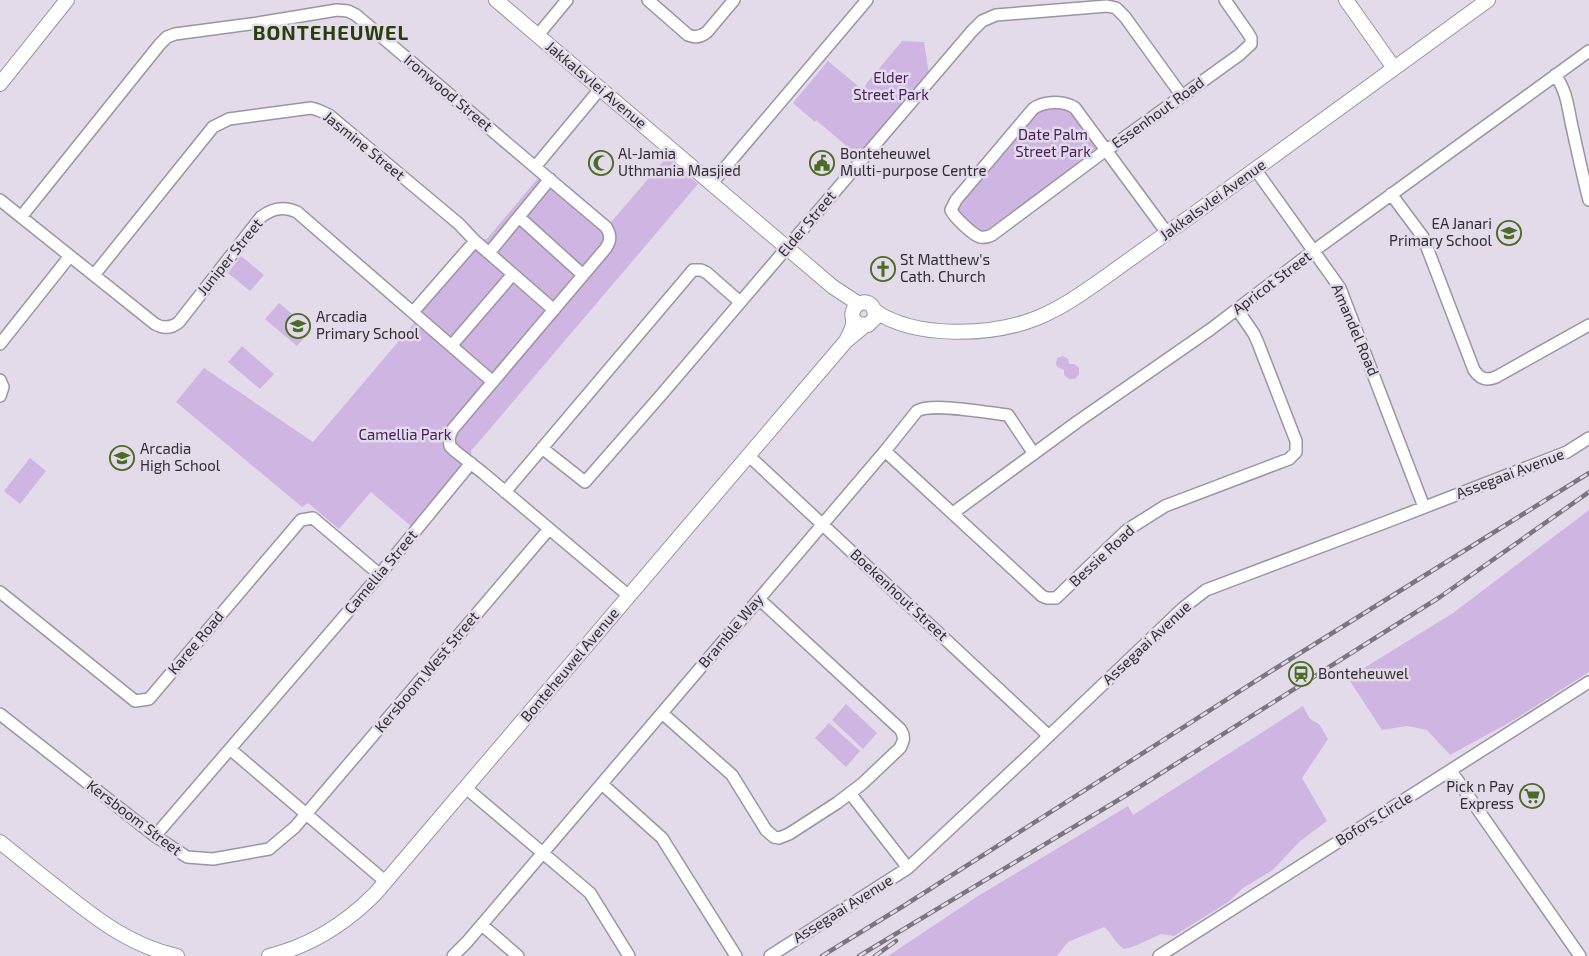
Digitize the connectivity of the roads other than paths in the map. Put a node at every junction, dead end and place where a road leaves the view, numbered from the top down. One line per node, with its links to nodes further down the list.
1 (67, 0): 14 (street)
2 (496, 0): 10 (street, Jakkalsvlei Avenue)
3 (568, 0): 10 (street)
4 (648, 0): 5 (street)
5 (734, 0)
6 (867, 0): 21 (street)
7 (1225, 0): 16 (street, Essenhout Road)
8 (1346, 0): 12 (street)
9 (1488, 0): 12 (street, Jakkalsvlei Avenue)
10 (538, 35): 15 (street, Jakkalsvlei Avenue)
11 (1589, 51): 13 (street, Apricot Street)
12 (1394, 68): 19 (street, Jakkalsvlei Avenue)
13 (1555, 75): 22 (street, Apricot Street); 24 (street)
14 (0, 84)
15 (600, 89): 18 (street); 21 (street, Jakkalsvlei Avenue)
16 (1182, 96): 17 (street, Essenhout Road); 29 (street, Elder Street)
17 (1106, 150): 17 (street, Essenhout Road); 27 (street)
18 (535, 167): 20 (street, Ironwood Street); 25 (street, Ironwood Street)
19 (1255, 169): 27 (street, Jakkalsvlei Avenue); 30 (street, Amandel Road)
20 (550, 179): 26 (street); 35 (street, Ironwood Street)
21 (712, 184): 29 (street, Jakkalsvlei Avenue)
22 (1391, 194): 30 (street, Apricot Street); 41 (street)
23 (0, 200): 25 (street, Juniper Street)
24 (1589, 200)
25 (21, 217): 32 (street, Juniper Street)
26 (518, 217): 31 (street); 35 (street)
27 (1167, 233): 40 (street, Jakkalsvlei Avenue)
28 (475, 241): 31 (street, Jasmine Street); 34 (street, Jasmine Street); 39 (street)
29 (787, 247): 36 (street, Elder Street); 40 (street, Jakkalsvlei Avenue)
30 (1314, 251): 37 (street, Apricot Street); 54 (street, Amandel Road)
31 (489, 253): 33 (street, Jasmine Street)
32 (70, 256): 34 (street, Juniper Street); 42 (street)
33 (513, 274): 38 (street, Jasmine Street); 43 (street)
34 (94, 275): 39 (street, Juniper Street)
35 (583, 275): 38 (street)
36 (740, 302): 48 (street); 48 (street, Elder Street)
37 (1237, 309): 50 (street, Apricot Street); 55 (street, Bessie Road)
38 (554, 310): 45 (street)
39 (414, 312): 43 (street)
40 (862, 316): 51 (street, Bonteheuwel Avenue)
41 (1589, 325)
42 (0, 344)
43 (452, 345): 45 (street)
44 (0, 380): 46 (street)
45 (493, 382): 52 (street)
46 (0, 396)
47 (1589, 438): 54 (street, Assegaai Avenue)
48 (542, 448): 53 (street)
49 (885, 451): 50 (street, Bramble Way); 55 (street, Bessie Road); 56 (street, Bramble Way)
50 (1034, 454): 55 (street, Apricot Street)
51 (749, 456): 56 (street, Boekenhout Street); 60 (street, Bonteheuwel Avenue)
52 (471, 464): 53 (street); 58 (street, Camellia Street)
53 (505, 492): 57 (street)
54 (1424, 507): 65 (street, Assegaai Avenue)
55 (954, 513)
56 (823, 524): 61 (street, Bramble Way); 65 (street, Boekenhout Street)
57 (549, 529): 60 (street); 71 (street, Kersboom West Street)
58 (380, 574): 59 (street, Karee Road); 66 (street, Camellia Street)
59 (0, 592)
60 (629, 596): 69 (street, Bonteheuwel Avenue)
61 (759, 599): 63 (street, Bramble Way); 70 (street)
62 (1589, 682): 67 (street, Bofors Circle)
63 (662, 713): 68 (street, Bramble Way); 70 (street)
64 (0, 714): 72 (street, Kersboom Street)
65 (1049, 736): 75 (street, Assegaai Avenue)
66 (230, 749): 71 (street); 72 (street, Camellia Street)
67 (1451, 770): 85 (street, Bofors Circle); 86 (street)
68 (602, 784): 74 (street, Bramble Way); 83 (street)
69 (466, 788): 74 (street); 76 (street, Bonteheuwel Avenue)
70 (850, 793): 75 (street)
71 (306, 814): 72 (street, Kersboom Street); 76 (street)
72 (155, 836)
73 (0, 842): 78 (street)
74 (543, 853): 77 (street, Bramble Way); 82 (street)
75 (908, 868): 84 (street, Assegaai Avenue)
76 (386, 882): 79 (street, Bonteheuwel Avenue)
77 (482, 925): 80 (street, Bramble Way); 81 (street)
78 (177, 956)
79 (269, 956)
80 (453, 956)
81 (518, 956)
82 (629, 956)
83 (736, 956)
84 (770, 956)
85 (1159, 956)
86 (1580, 956)

